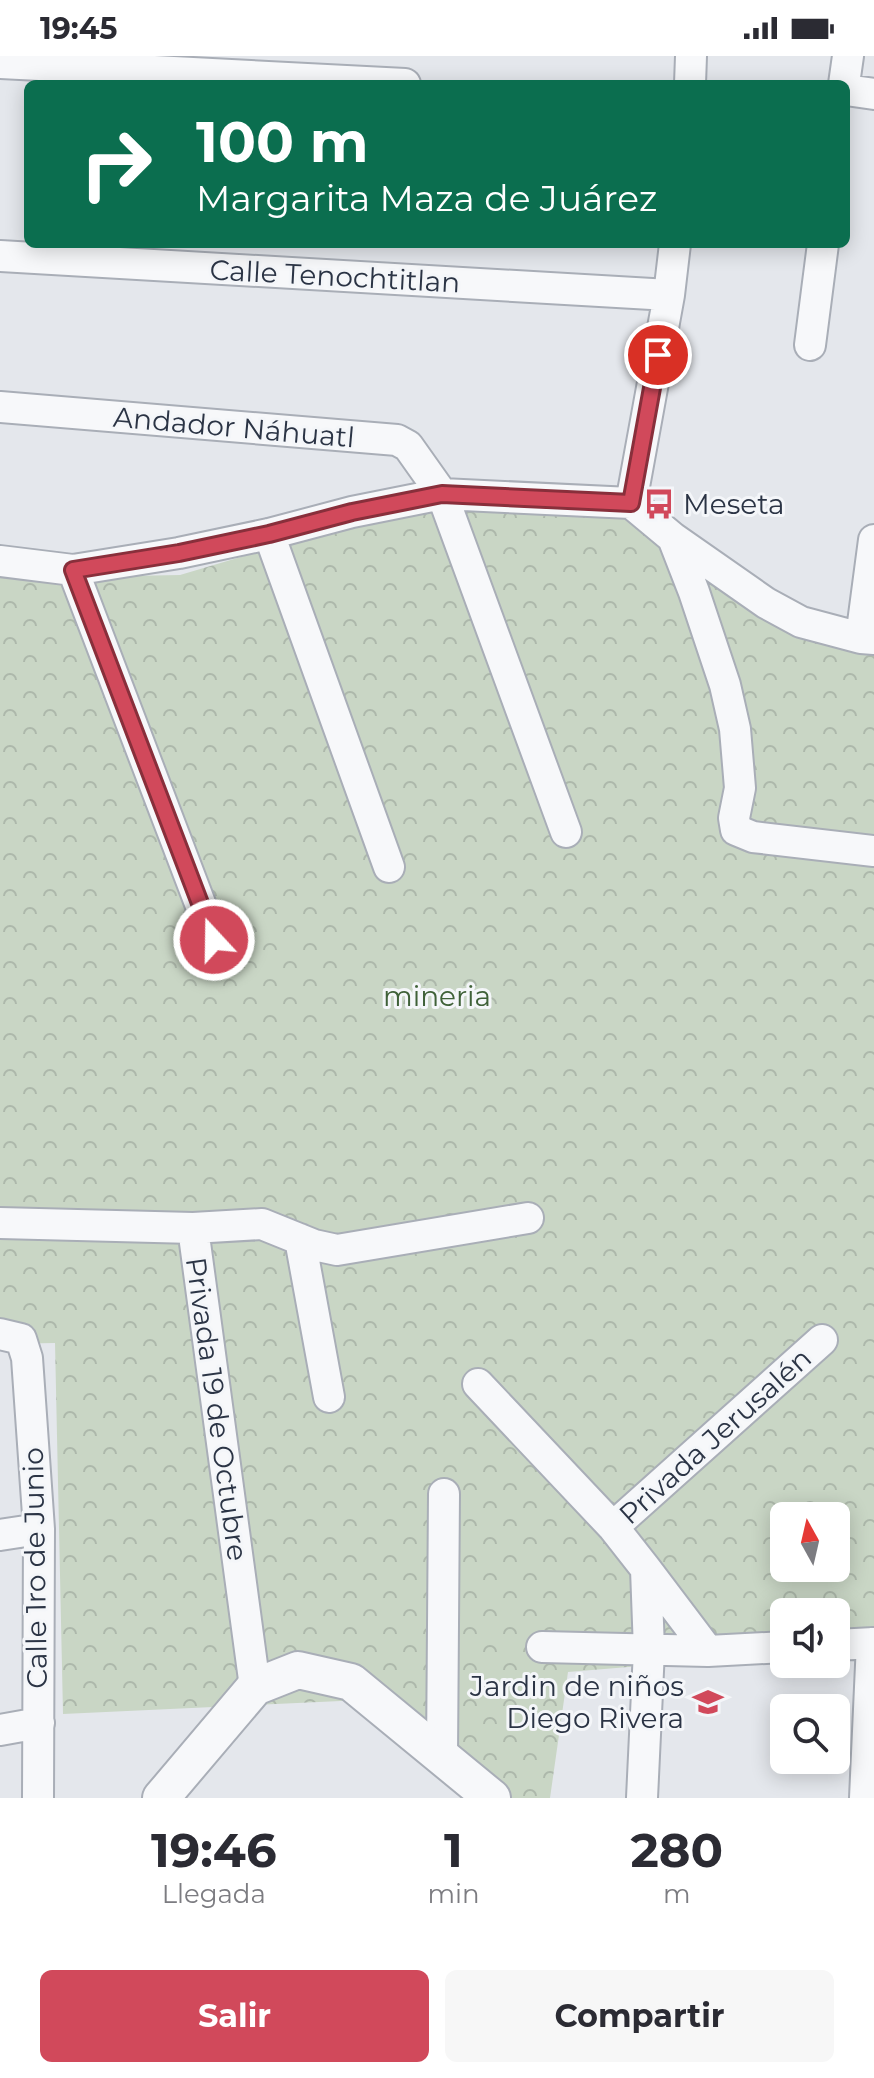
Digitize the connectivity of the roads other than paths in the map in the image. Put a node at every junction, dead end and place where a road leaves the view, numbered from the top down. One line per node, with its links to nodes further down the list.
1 (691, 56): 5 (street)
2 (848, 56): 6 (street)
3 (0, 63): 4 (street)
4 (328, 80)
5 (690, 80)
6 (845, 80)
7 (850, 91): 8 (street)
8 (874, 94)
9 (675, 248): 12 (street)
10 (822, 248): 13 (street)
11 (0, 256): 12 (street, Calle Tenochtitlan)
12 (669, 295): 16 (street)
13 (810, 345)
14 (0, 407): 15 (street, Andador Náhuatl)
15 (442, 494): 16 (street); 17 (street); 23 (street, Andador Náhuatl)
16 (631, 503): 18 (street)
17 (269, 534): 21 (street); 25 (street)
18 (673, 538): 22 (street); 24 (street)
19 (874, 540): 22 (street)
20 (0, 561): 21 (street)
21 (73, 570): 26 (street)
22 (867, 638)
23 (566, 832)
24 (874, 851)
25 (389, 867)
26 (214, 940)
27 (528, 1218): 30 (street)
28 (0, 1223): 29 (street, Privada 19 de Octubre)
29 (193, 1228): 30 (street); 46 (street, Privada 19 de Octubre)
30 (300, 1239): 34 (street)
31 (10, 1336): 37 (street, Calle 1ro de Junio)
32 (822, 1340): 36 (street, Privada Jerusalén)
33 (478, 1384): 36 (street)
34 (329, 1397)
35 (444, 1494): 49 (street)
36 (613, 1527): 39 (street, Privada Jerusalén)
37 (39, 1529): 38 (street); 47 (street, Calle 1ro de Junio)
38 (0, 1535)
39 (646, 1569): 44 (street, Privada Jerusalén); 45 (street, Privada Jerusalén)
40 (873, 1643): 41 (street); 54 (street)
41 (850, 1644)
42 (542, 1647): 44 (street)
43 (770, 1648): 45 (street)
44 (649, 1650): 45 (street); 53 (street, Privada Jerusalén)
45 (708, 1651)
46 (255, 1687): 49 (street); 51 (street)
47 (39, 1723): 48 (street); 50 (street, Calle 1ro de Junio)
48 (0, 1730)
49 (442, 1756): 52 (street)
50 (38, 1798)
51 (161, 1798)
52 (492, 1798)
53 (642, 1798)
54 (865, 1798)

